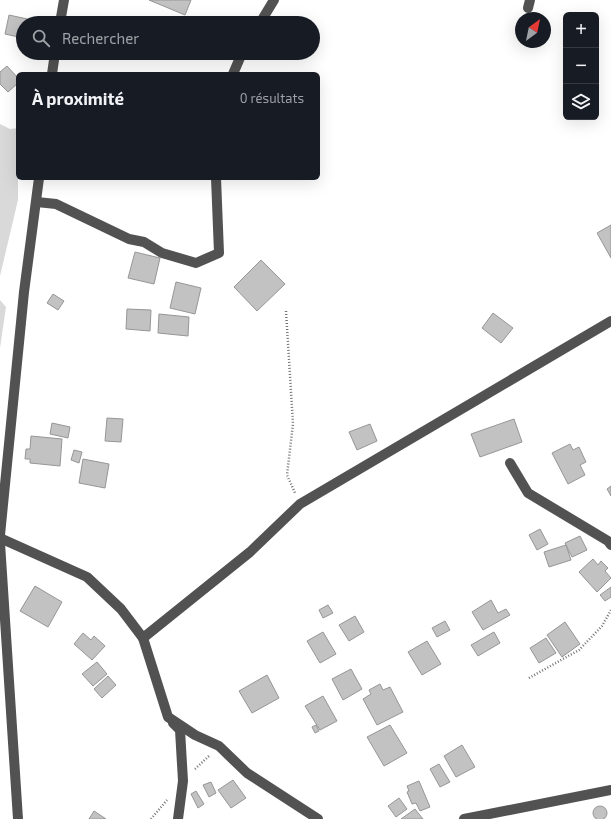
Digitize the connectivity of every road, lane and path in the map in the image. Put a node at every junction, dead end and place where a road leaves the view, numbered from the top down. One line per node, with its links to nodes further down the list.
1 (64, 0): 3 (street)
2 (274, 0): 4 (street)
3 (61, 16)
4 (264, 16)
5 (54, 60): 7 (street)
6 (239, 60): 8 (street)
7 (52, 72)
8 (234, 72)
9 (39, 180): 11 (street)
10 (216, 180): 11 (street)
11 (37, 202): 16 (street)
12 (286, 311): 15 (path)
13 (611, 321): 15 (street)
14 (510, 463): 19 (street)
15 (300, 504): 21 (street)
16 (0, 535)
17 (0, 538): 21 (street)
18 (0, 542): 25 (street)
19 (611, 545)
20 (611, 610): 22 (path)
21 (143, 638): 23 (street)
22 (529, 678)
23 (168, 717): 26 (street); 27 (street)
24 (611, 790): 28 (street)
25 (18, 819)
26 (178, 819)
27 (318, 819)
28 (464, 819)

